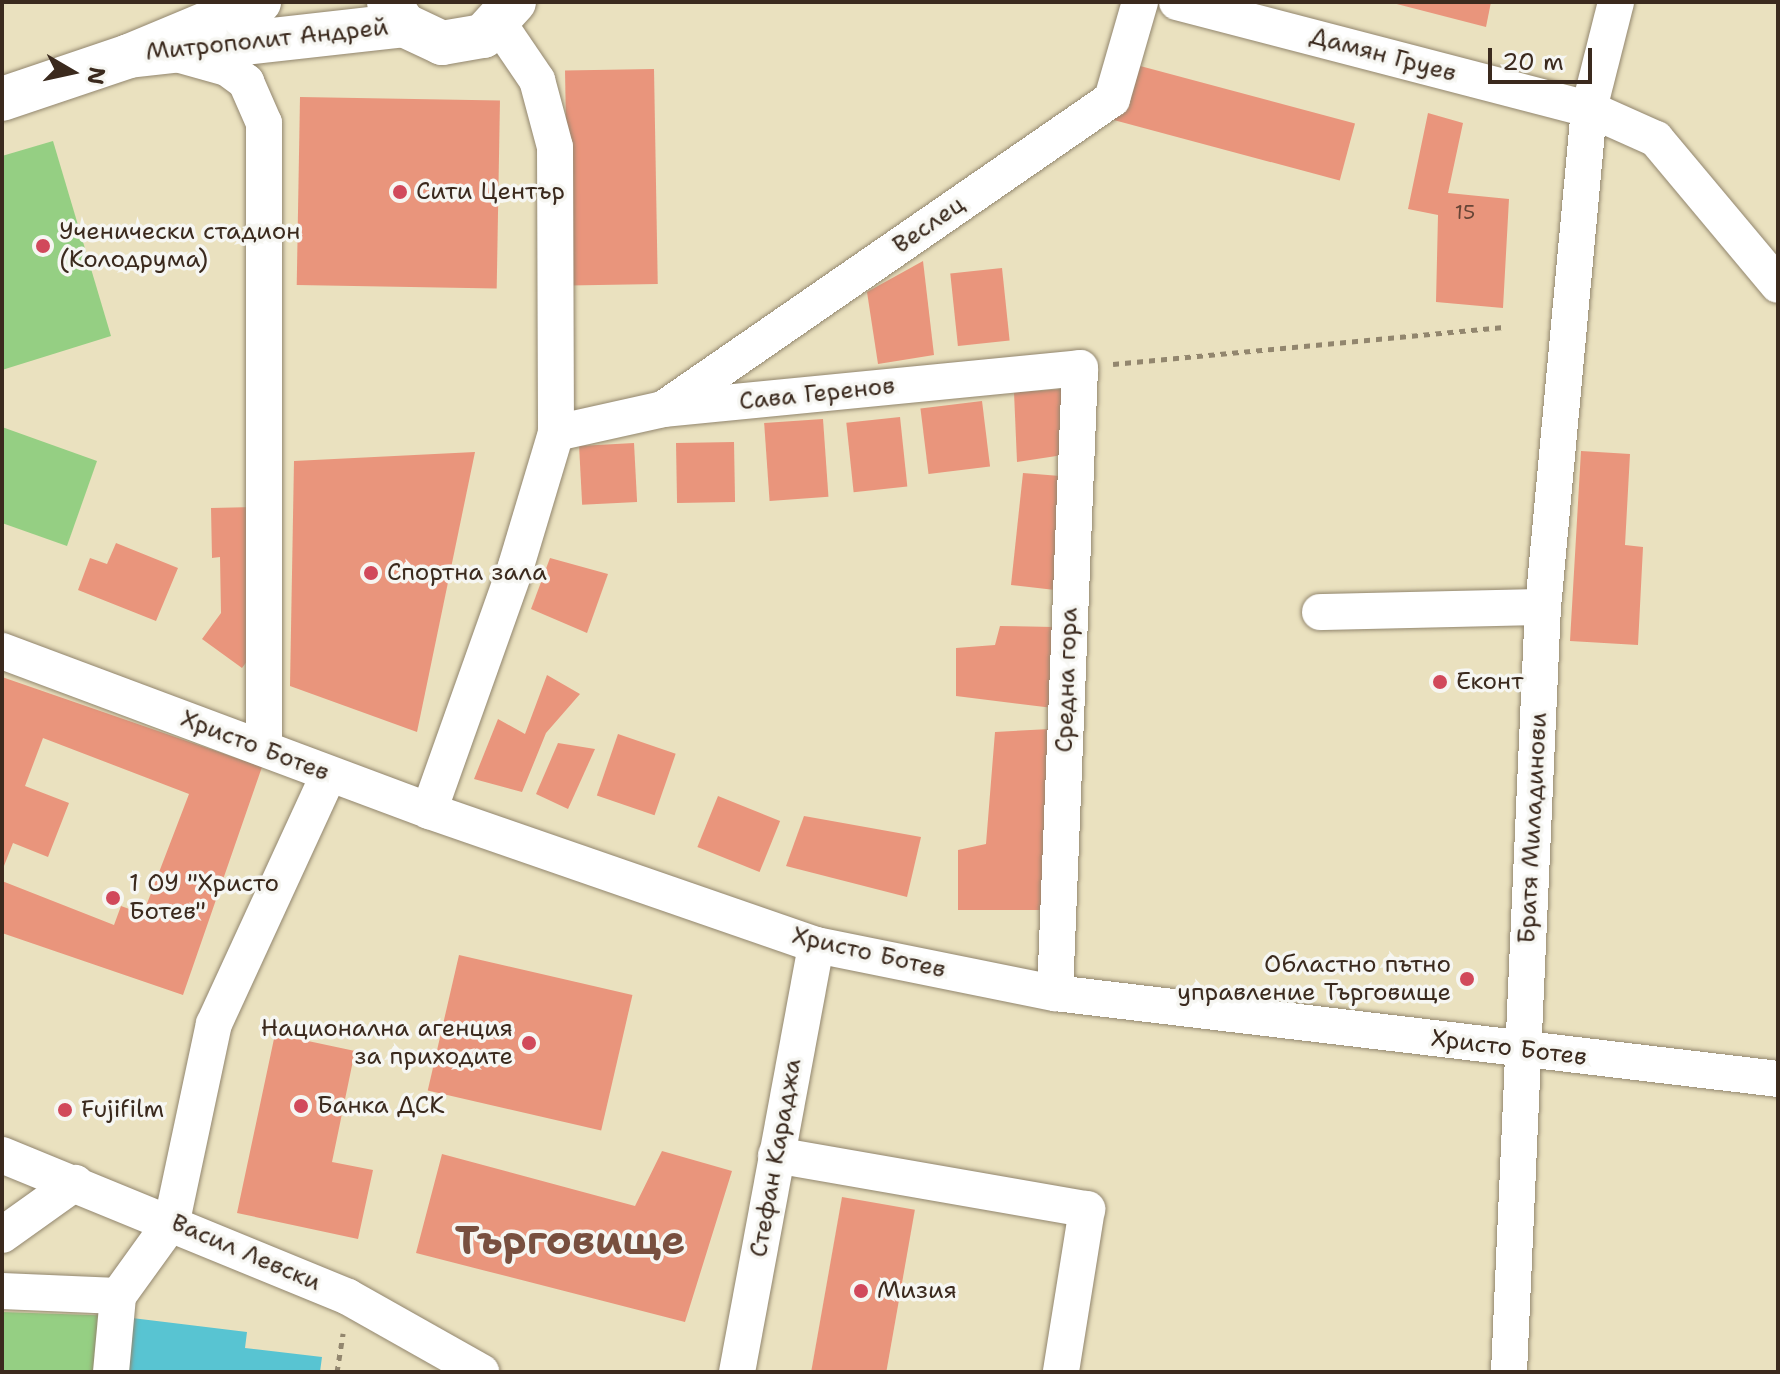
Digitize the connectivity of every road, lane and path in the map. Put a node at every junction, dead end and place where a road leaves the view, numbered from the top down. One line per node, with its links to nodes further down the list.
1 (259, 2): 7 (main road, Митрополит Андрей)
2 (1140, 2): 13 (street, Веслец)
3 (1177, 2): 9 (street, Дамян Груев)
4 (1616, 2): 9 (street, Братя Миладинови)
5 (397, 13): 6 (main road, Митрополит Андрей); 7 (main road, Митрополит Андрей)
6 (507, 13): 14 (street)
7 (146, 54): 8 (main road, Митрополит Андрей); 18 (street)
8 (2, 99)
9 (1589, 109): 10 (street, Дамян Груев); 15 (street, Братя Миладинови)
10 (1778, 285)
11 (1506, 327): 12 (path)
12 (1080, 368): 13 (street, Сава Геренов); 22 (street, Средна гора)
13 (663, 409): 14 (street, Сава Геренов)
14 (556, 433): 20 (street)
15 (1543, 607): 16 (street); 23 (street, Братя Миладинови)
16 (1320, 612)
17 (2, 651): 18 (street, Христо Ботев)
18 (264, 748): 19 (street, Христо Ботев)
19 (329, 774): 20 (street, Христо Ботев); 28 (street)
20 (429, 811): 21 (street, Христо Ботев)
21 (816, 945): 22 (street, Христо Ботев); 26 (street, Стефан Караджа)
22 (1055, 993): 23 (street, Христо Ботев)
23 (1523, 1050): 24 (street, Христо Ботев); 36 (street, Братя Миладинови)
24 (1778, 1079)
25 (2, 1155): 27 (street, Васил Левски)
26 (776, 1155): 34 (street, Стефан Караджа); 35 (street)
27 (75, 1183): 28 (street, Васил Левски); 29 (street)
28 (172, 1221): 31 (street); 33 (street, Васил Левски)
29 (2, 1235)
30 (2, 1291): 31 (street)
31 (118, 1296): 32 (street)
32 (111, 1372)
33 (481, 1372)
34 (737, 1372)
35 (1061, 1372)
36 (1509, 1372)

